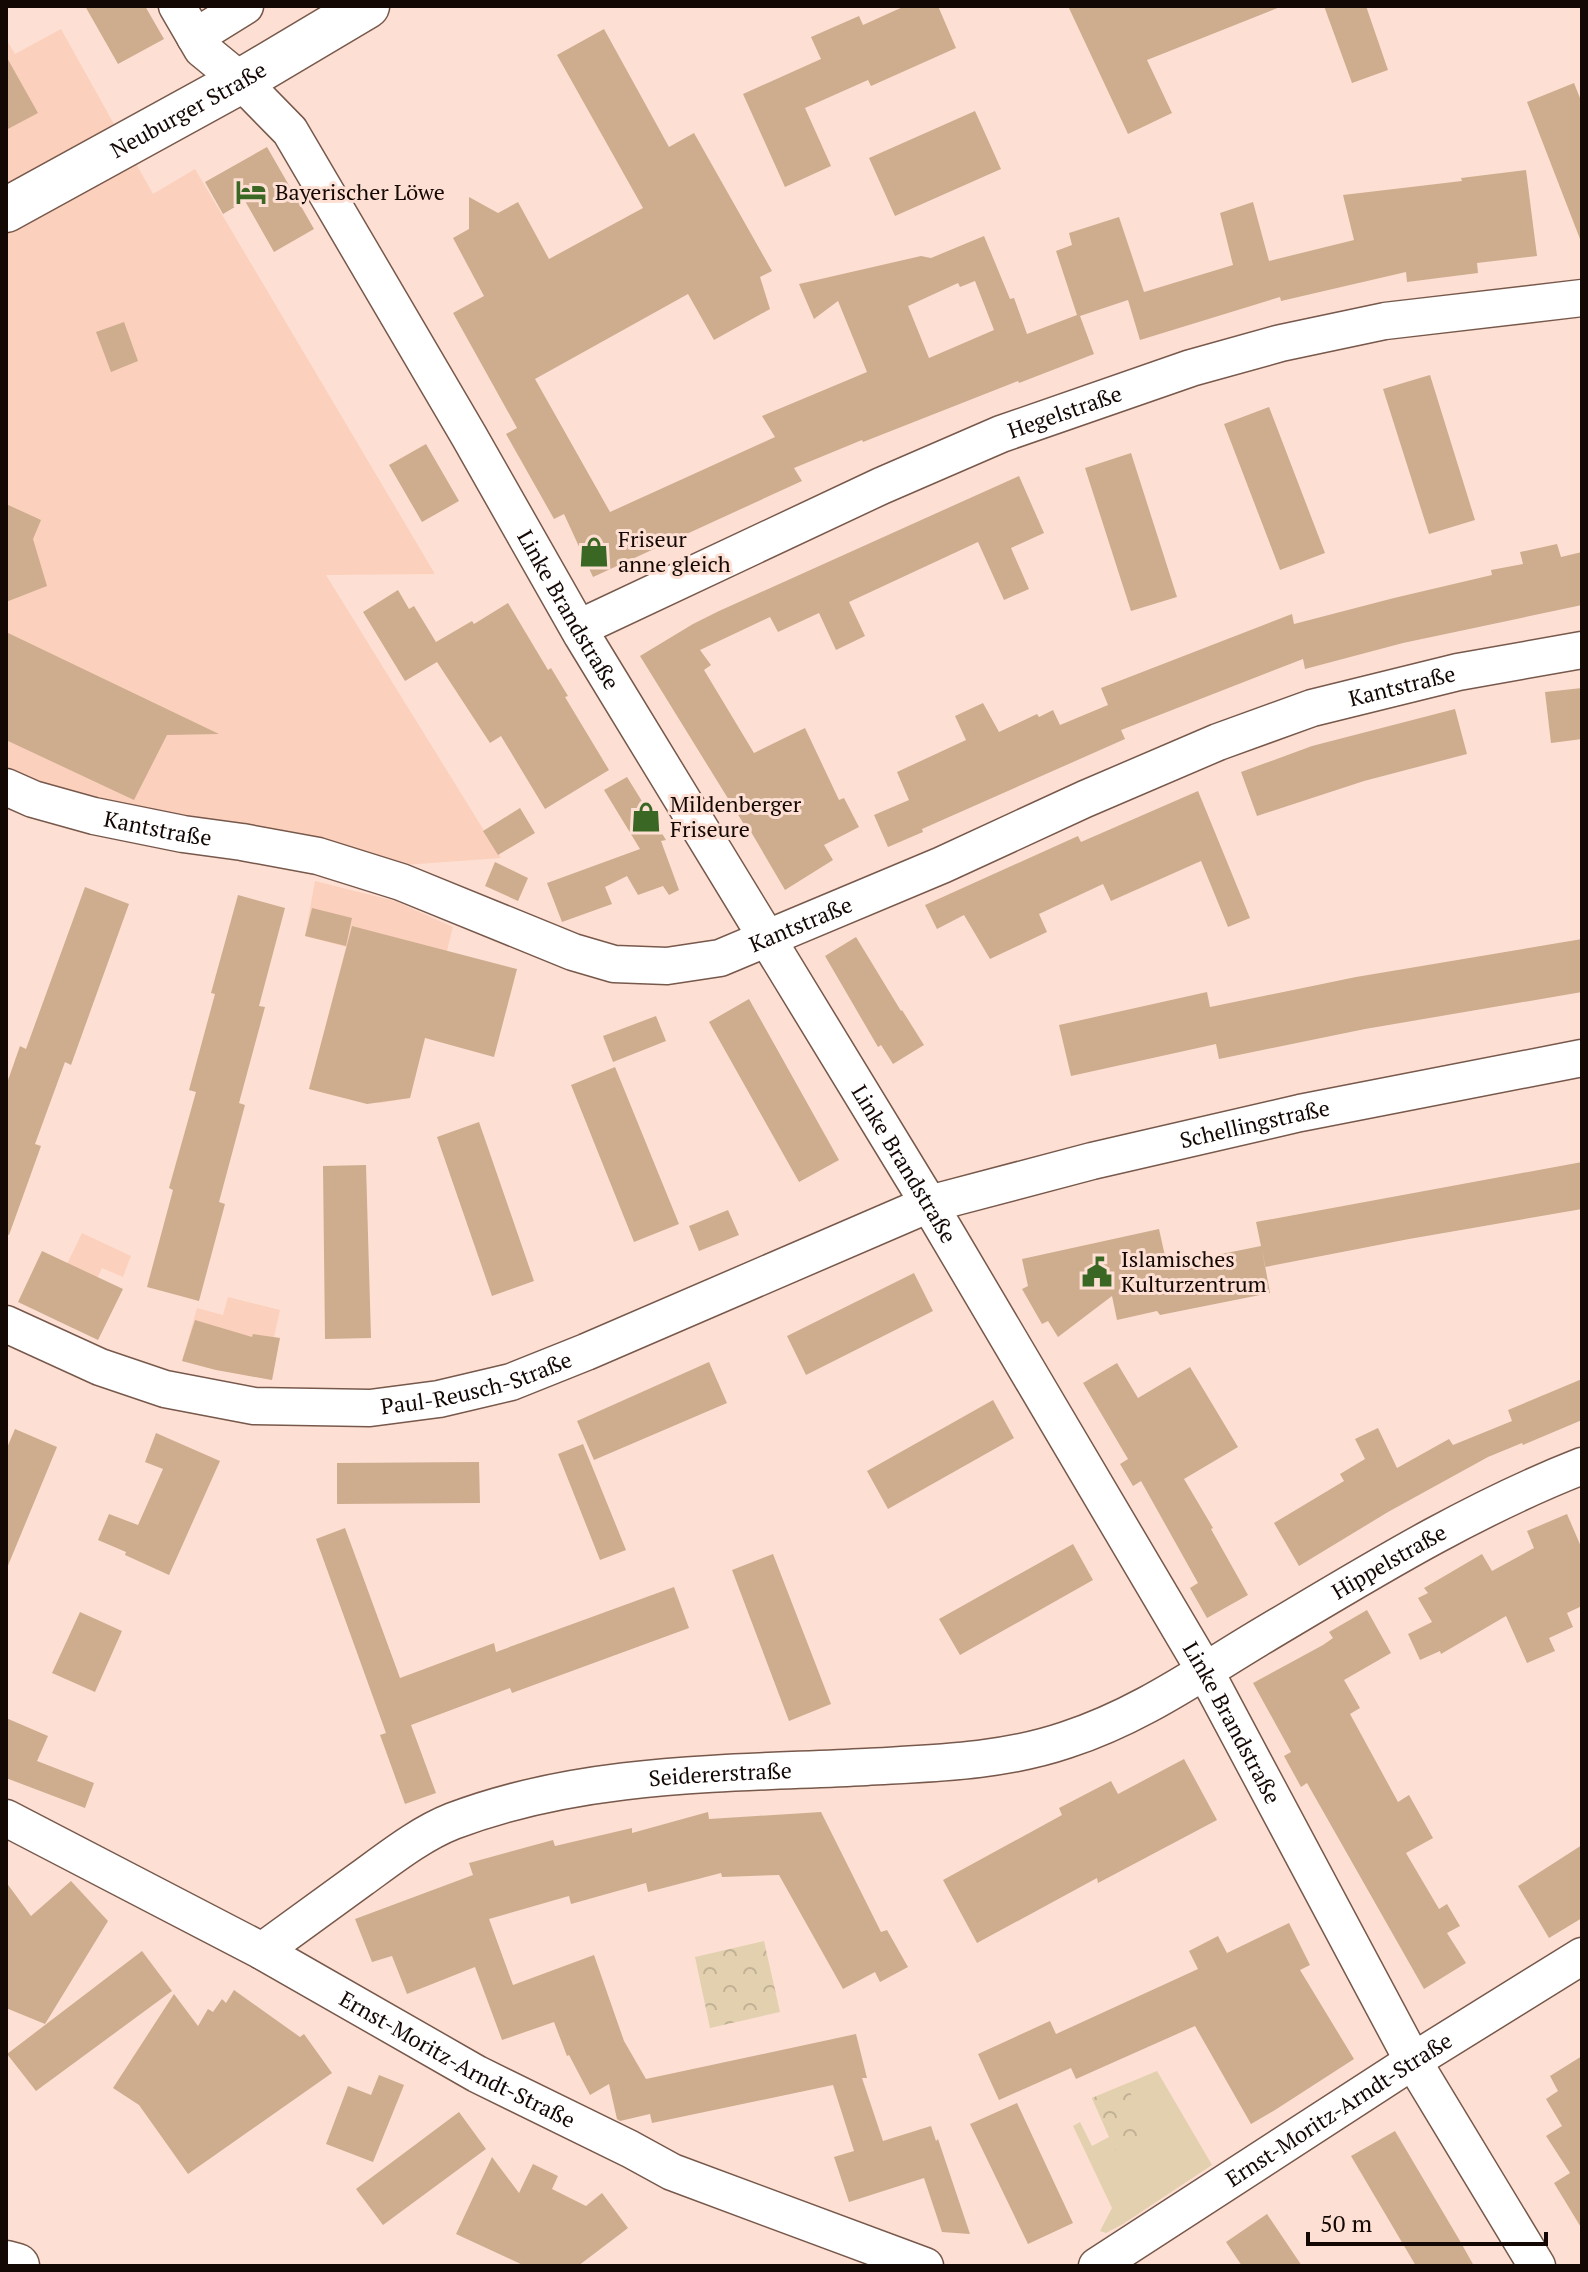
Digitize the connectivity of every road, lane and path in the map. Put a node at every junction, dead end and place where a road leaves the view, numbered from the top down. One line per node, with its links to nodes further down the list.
1 (177, 6): 4 (street, Linke Brandstraße)
2 (245, 6): 4 (street)
3 (367, 6): 5 (street, Neuburger Straße)
4 (195, 37): 5 (street, Linke Brandstraße)
5 (241, 81): 6 (street, Neuburger Straße); 8 (street, Linke Brandstraße)
6 (6, 210)
7 (1582, 298): 8 (street, Hegelstraße)
8 (579, 628): 11 (street, Linke Brandstraße)
9 (1582, 650): 11 (street, Kantstraße)
10 (6, 787): 11 (street, Kantstraße)
11 (768, 938): 13 (street, Linke Brandstraße)
12 (1582, 1058): 13 (street, Schellingstraße)
13 (929, 1204): 14 (street, Paul-Reusch-Straße); 16 (street, Linke Brandstraße)
14 (6, 1324)
15 (1582, 1466): 16 (street, Hippelstraße)
16 (1205, 1671): 18 (street, Seidererstraße); 20 (street, Linke Brandstraße)
17 (6, 1818): 18 (street, Ernst-Moritz-Arndt-Straße)
18 (262, 1951): 23 (street, Ernst-Moritz-Arndt-Straße)
19 (1582, 1956): 20 (street, Ernst-Moritz-Arndt-Straße)
20 (1413, 2061): 24 (street, Ernst-Moritz-Arndt-Straße); 25 (street, Linke Brandstraße)
21 (6, 2263): 22 (street)
22 (17, 2266)
23 (925, 2266)
24 (1097, 2266)
25 (1537, 2266)

